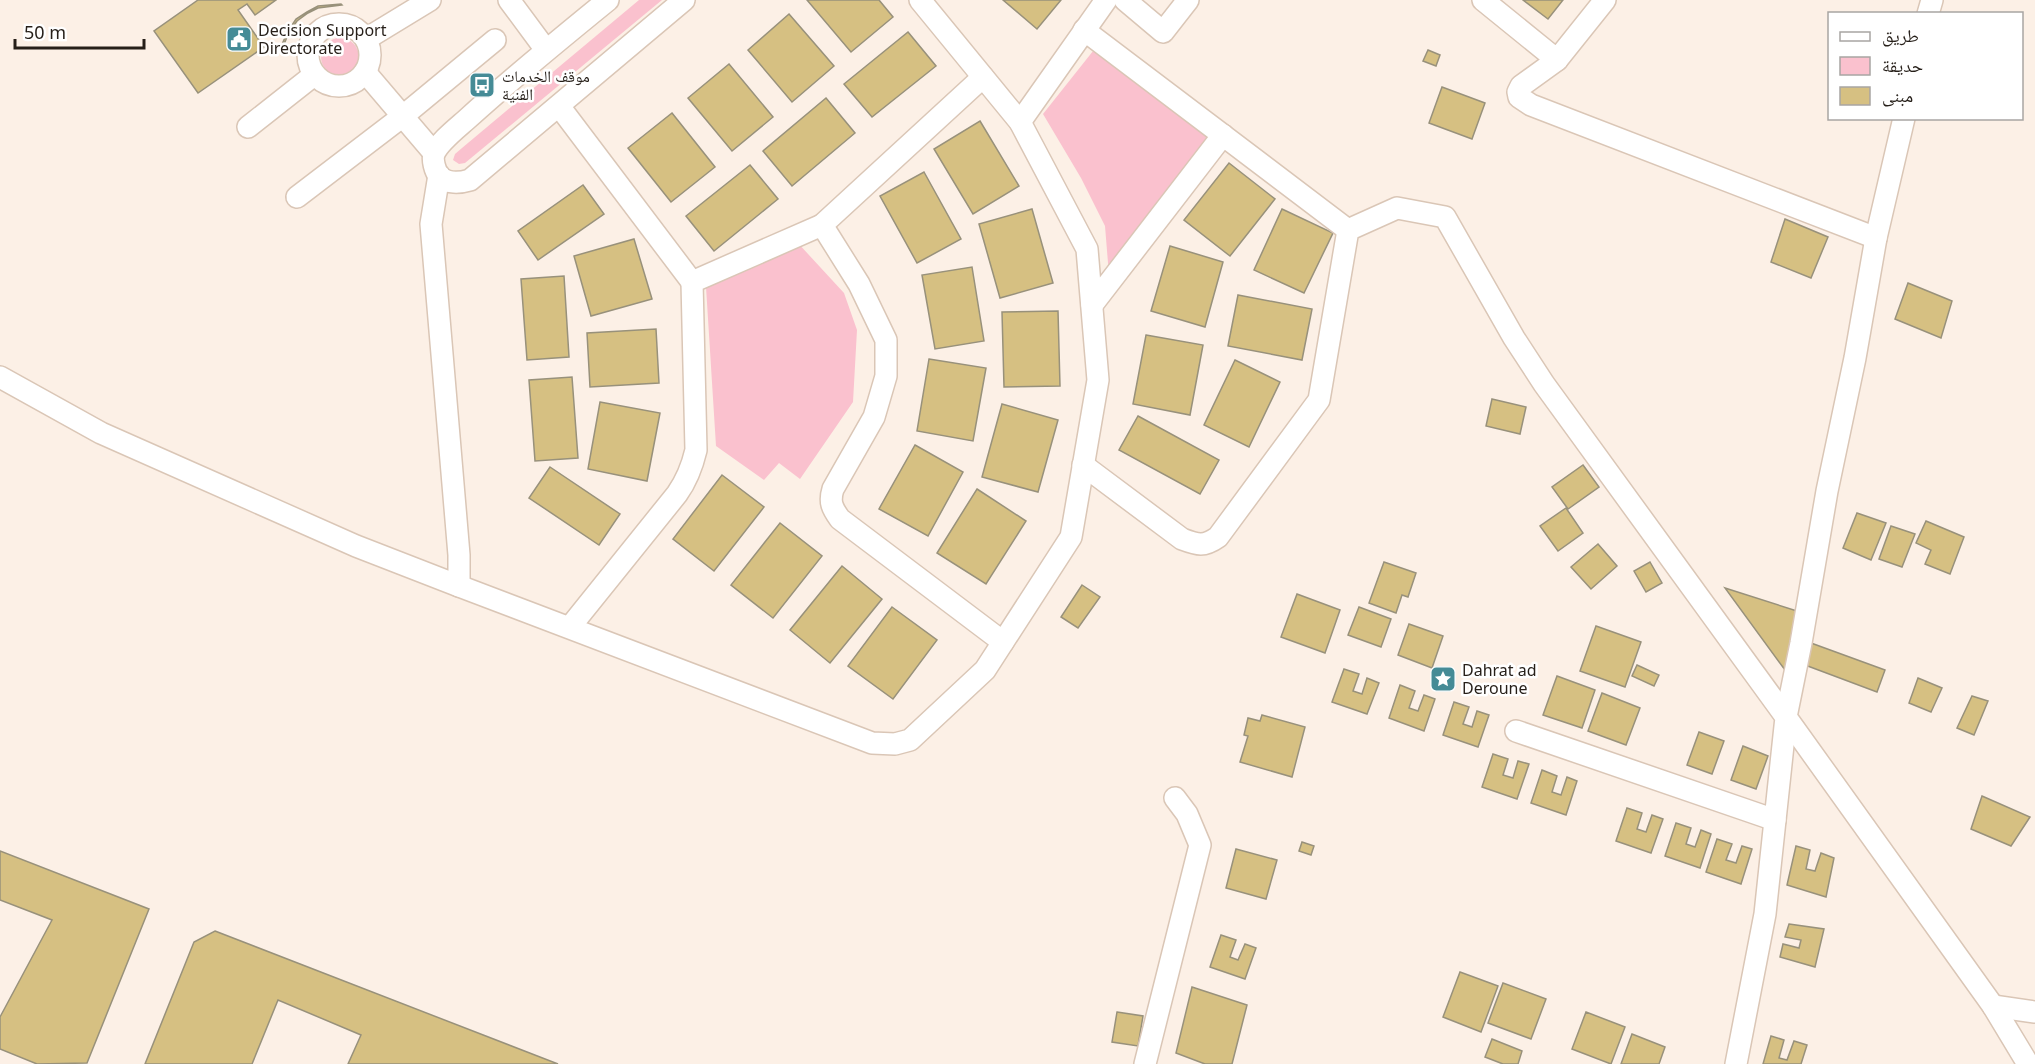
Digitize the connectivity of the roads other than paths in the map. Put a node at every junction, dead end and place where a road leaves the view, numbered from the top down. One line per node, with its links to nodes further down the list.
1 (430, 0): 12 (street)
2 (509, 0): 14 (street)
3 (608, 0): 14 (street)
4 (684, 0): 19 (street)
5 (920, 0): 18 (street)
6 (1106, 0): 11 (street)
7 (1125, 0): 8 (street)
8 (1188, 0)
9 (1483, 0): 15 (street)
10 (1605, 0): 15 (street)
11 (1084, 30): 22 (street); 24 (street)
12 (366, 39): 16 (street); 17 (street)
13 (495, 40): 20 (street)
14 (546, 50): 25 (street)
15 (1557, 60): 30 (street)
16 (365, 72): 17 (street); 20 (street)
17 (314, 75): 23 (street)
18 (983, 77): 22 (street); 28 (street)
19 (559, 106): 26 (street); 31 (street)
20 (403, 116): 25 (street); 27 (street)
21 (1904, 120): 30 (street)
22 (1020, 122): 32 (street)
23 (248, 128)
24 (1223, 135): 29 (street); 32 (street)
25 (434, 153): 26 (street)
26 (439, 175): 35 (street)
27 (297, 197)
28 (822, 225): 31 (street); 37 (street)
29 (1348, 230): 34 (street); 38 (street)
30 (1876, 237): 38 (street)
31 (692, 282): 36 (street)
32 (1092, 305): 34 (street)
33 (0, 377): 35 (street)
34 (1083, 465): 37 (street)
35 (459, 586): 36 (street)
36 (570, 627): 37 (street)
37 (1003, 642)
38 (1786, 717): 41 (street); 42 (street)
39 (1516, 730): 41 (street)
40 (1175, 798): 44 (street)
41 (1775, 820): 45 (street)
42 (1993, 1006): 43 (street); 46 (street)
43 (2035, 1012)
44 (1145, 1064)
45 (1736, 1064)
46 (2028, 1064)

